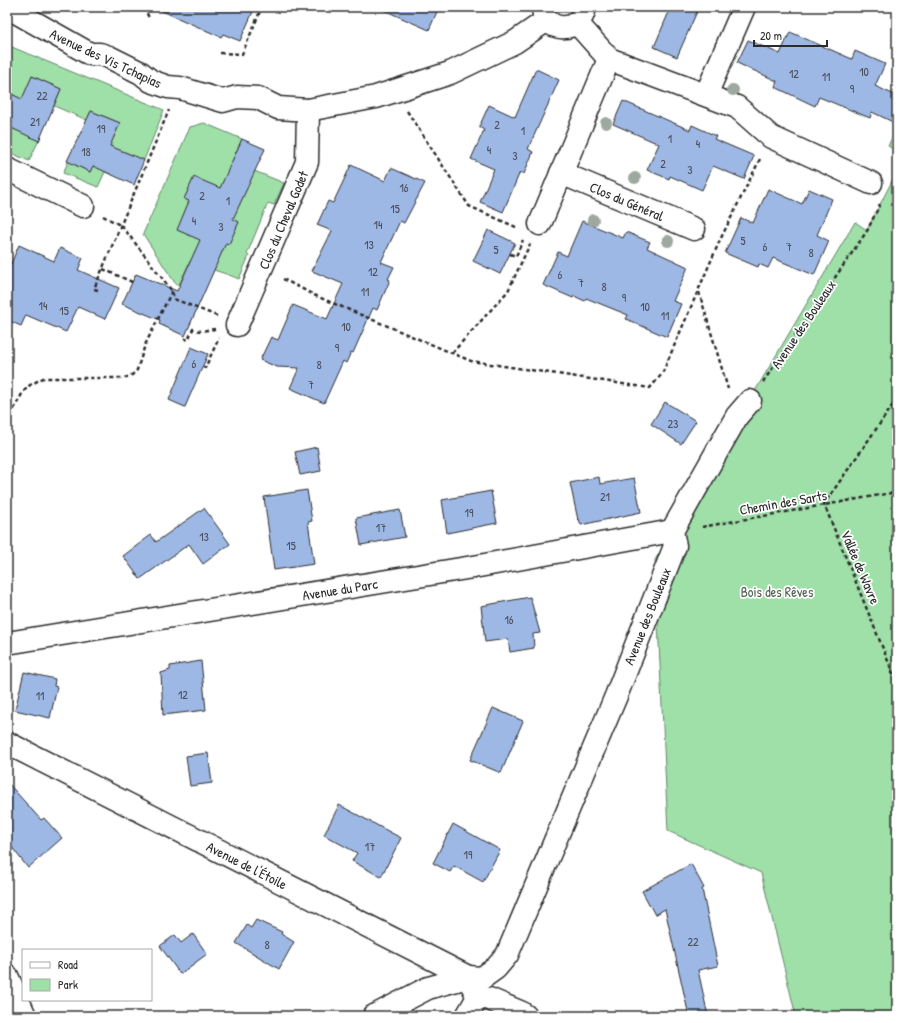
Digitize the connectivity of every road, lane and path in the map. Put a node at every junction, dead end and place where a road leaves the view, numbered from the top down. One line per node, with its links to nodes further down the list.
1 (144, 7): 7 (path)
2 (262, 7): 8 (path)
3 (744, 7): 12 (street)
4 (7, 8): 10 (street, Avenue des Vis Tchapias)
5 (545, 13): 6 (street); 11 (street, Avenue des Vis Tchapias)
6 (581, 15): 9 (street)
7 (149, 18)
8 (220, 54)
9 (609, 59): 12 (street); 17 (street)
10 (180, 88): 13 (street, Avenue des Vis Tchapias); 21 (path)
11 (395, 92): 13 (street, Avenue des Vis Tchapias); 23 (path)
12 (706, 95): 14 (street)
13 (308, 110): 25 (street, Clos du Cheval Godet)
14 (771, 137): 18 (street); 29 (path)
15 (7, 169): 20 (street)
16 (897, 170): 18 (path)
17 (561, 173): 22 (street, Clos du Général); 23 (street)
18 (881, 183)
19 (881, 203): 35 (path, Avenue des Bouleaux)
20 (83, 206)
21 (122, 226): 24 (path); 28 (path)
22 (694, 229)
23 (537, 230): 32 (path)
24 (103, 269): 26 (path); 27 (path)
25 (262, 269): 30 (street, Clos du Cheval Godet); 32 (path)
26 (132, 282)
27 (98, 290)
28 (172, 291): 30 (path); 36 (path)
29 (699, 292): 32 (path); 35 (path)
30 (237, 325): 31 (path); 33 (path)
31 (184, 338)
32 (452, 353)
33 (203, 367)
34 (897, 399): 38 (path)
35 (743, 409): 39 (street)
36 (7, 422)
37 (897, 492): 38 (path, Chemin des Sarts)
38 (824, 504): 39 (path, Chemin des Sarts); 41 (path, Vallée de Wavre)
39 (672, 531): 40 (street, Avenue du Parc); 44 (street, Avenue des Bouleaux)
40 (7, 643)
41 (897, 683)
42 (7, 743): 44 (street, Avenue de l'Étoile)
43 (7, 976): 46 (street)
44 (468, 977): 45 (street); 47 (street, Avenue des Bouleaux)
45 (478, 997): 48 (street); 49 (street)
46 (25, 1016)
47 (374, 1016)
48 (467, 1016)
49 (526, 1016)

